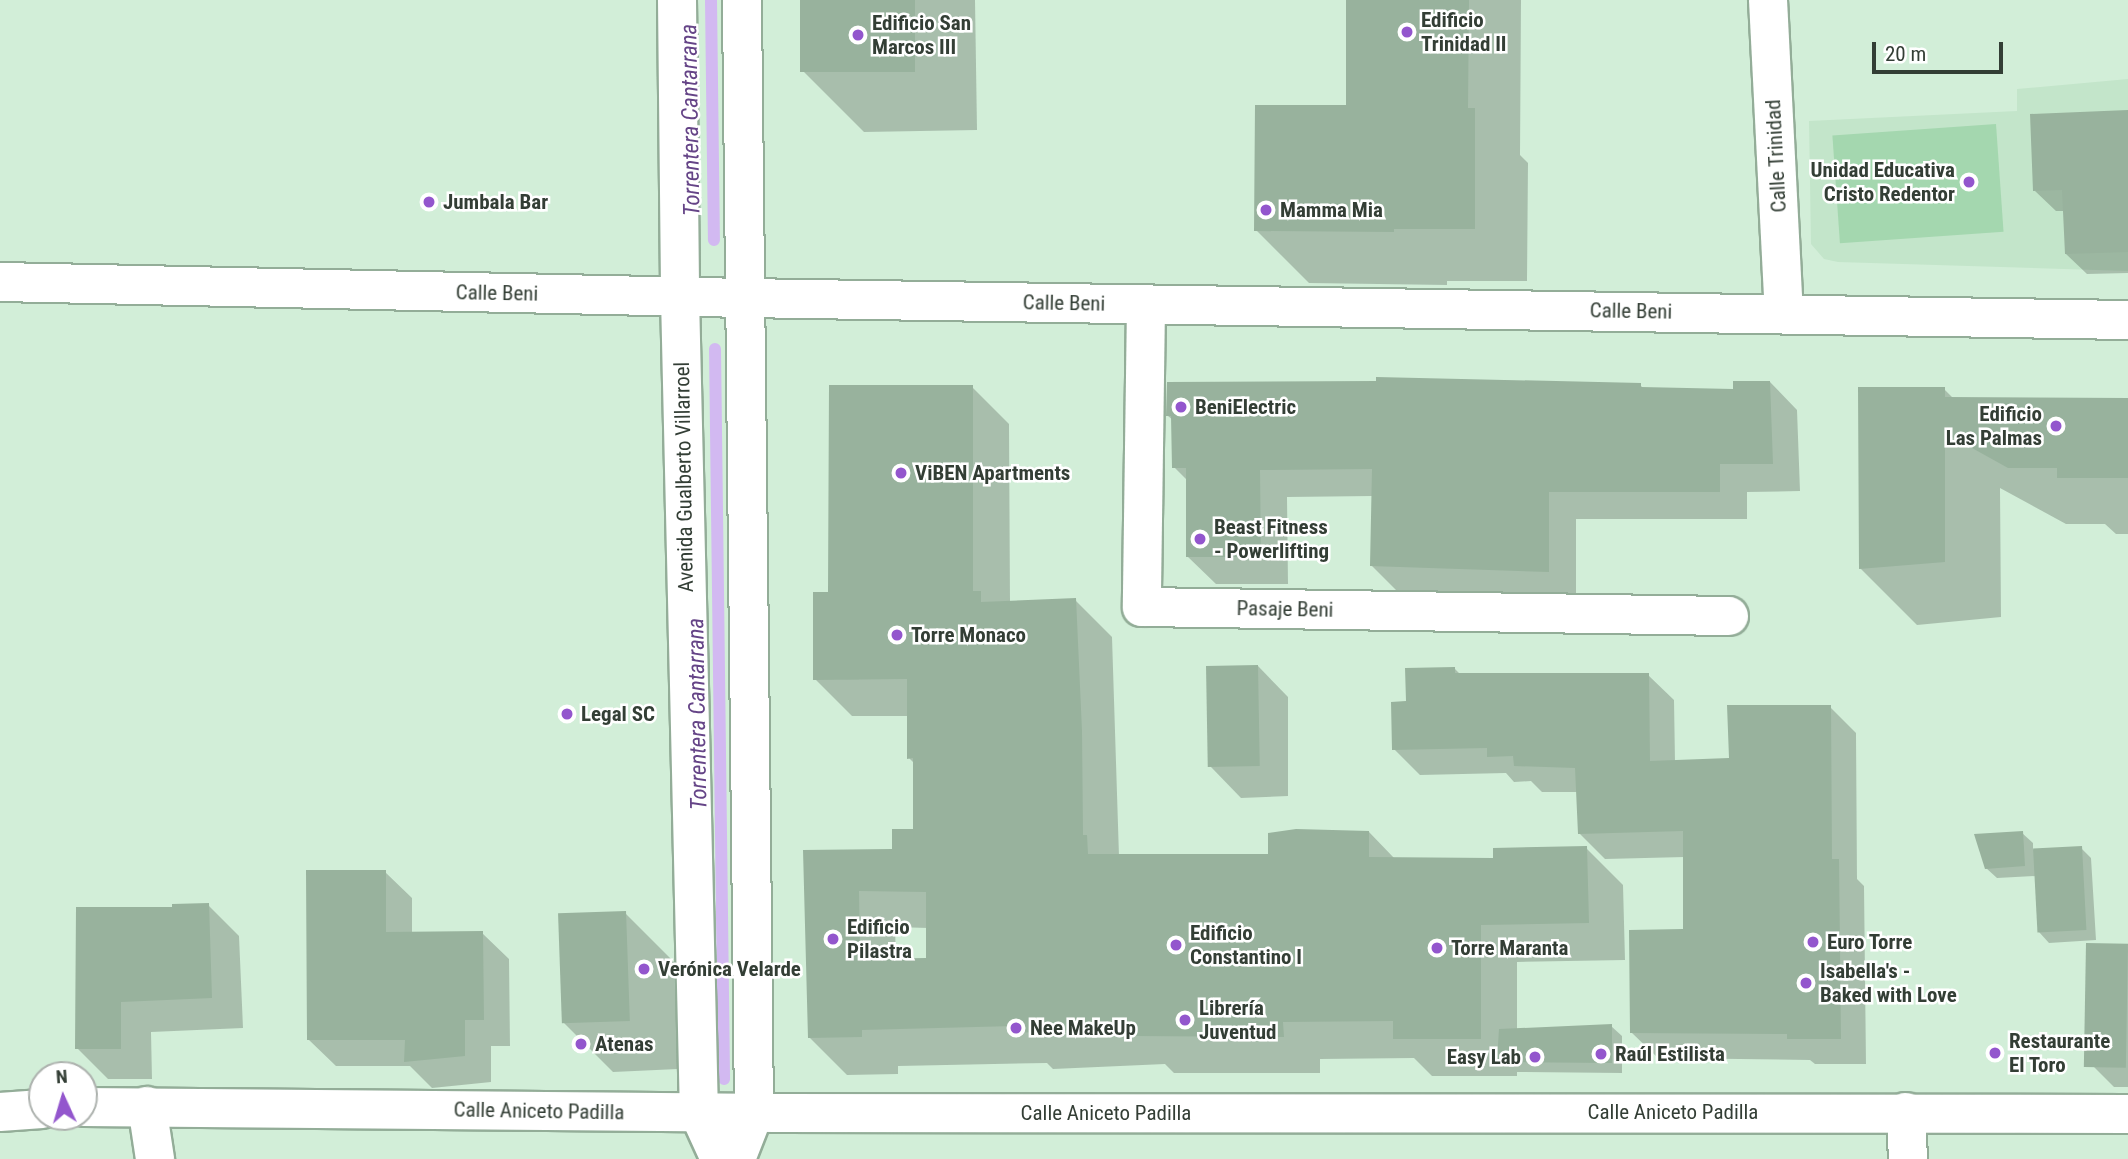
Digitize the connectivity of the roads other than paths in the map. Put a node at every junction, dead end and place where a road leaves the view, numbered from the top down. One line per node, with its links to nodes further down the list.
1 (677, 0): 5 (main road, Avenida Gualberto Villarroel)
2 (742, 0): 6 (main road)
3 (1768, 0): 8 (main road, Calle Trinidad)
4 (0, 282): 5 (main road, Calle Beni)
5 (680, 297): 6 (main road, Calle Beni); 16 (main road, Avenida Gualberto Villarroel)
6 (743, 298): 7 (main road, Calle Beni); 17 (main road)
7 (1146, 305): 8 (main road, Calle Beni); 10 (main road, Pasaje Beni)
8 (1784, 313): 9 (main road, Calle Beni)
9 (2128, 320)
10 (1729, 616)
11 (147, 1106): 12 (main road, Calle Aniceto Padilla); 16 (main road, Calle Aniceto Padilla); 19 (main road)
12 (98, 1108)
13 (28, 1110): 14 (main road)
14 (0, 1112)
15 (1906, 1112): 17 (main road, Calle Aniceto Padilla); 18 (main road, Calle Aniceto Padilla); 22 (main road)
16 (699, 1113): 17 (main road, Calle Aniceto Padilla); 20 (main road, Avenida Gualberto Villarroel)
17 (754, 1113): 21 (main road)
18 (2128, 1114)
19 (155, 1159)
20 (720, 1159)
21 (736, 1159)
22 (1908, 1159)

